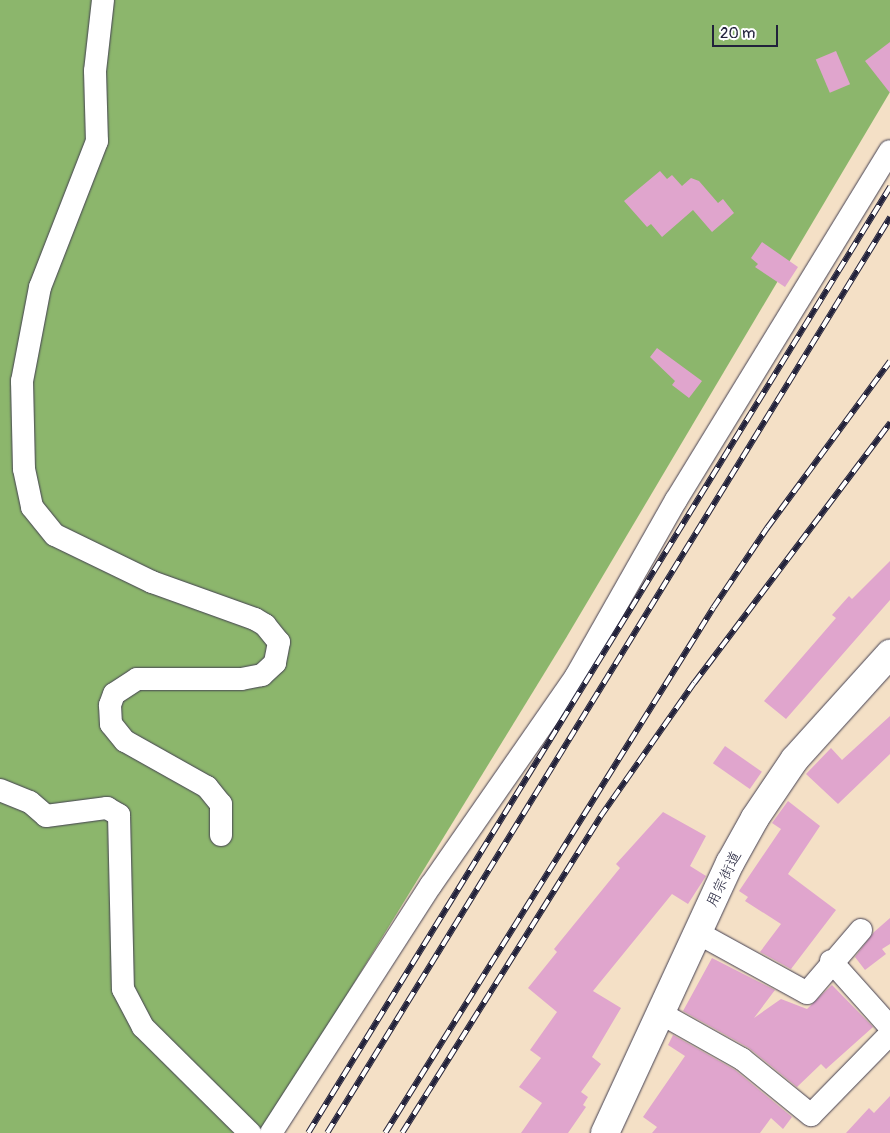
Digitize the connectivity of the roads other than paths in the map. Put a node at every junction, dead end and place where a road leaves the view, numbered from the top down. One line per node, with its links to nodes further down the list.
1 (103, 0): 5 (street)
2 (890, 151): 13 (street)
3 (890, 654): 7 (main road, 用宗街道)
4 (0, 790): 12 (street)
5 (221, 835)
6 (861, 930): 8 (street)
7 (698, 933): 8 (street); 9 (main road, 用宗街道)
8 (832, 961): 10 (street)
9 (662, 1014): 11 (street); 14 (main road, 用宗街道)
10 (890, 1027)
11 (890, 1034)
12 (250, 1133)
13 (271, 1133)
14 (604, 1133)

